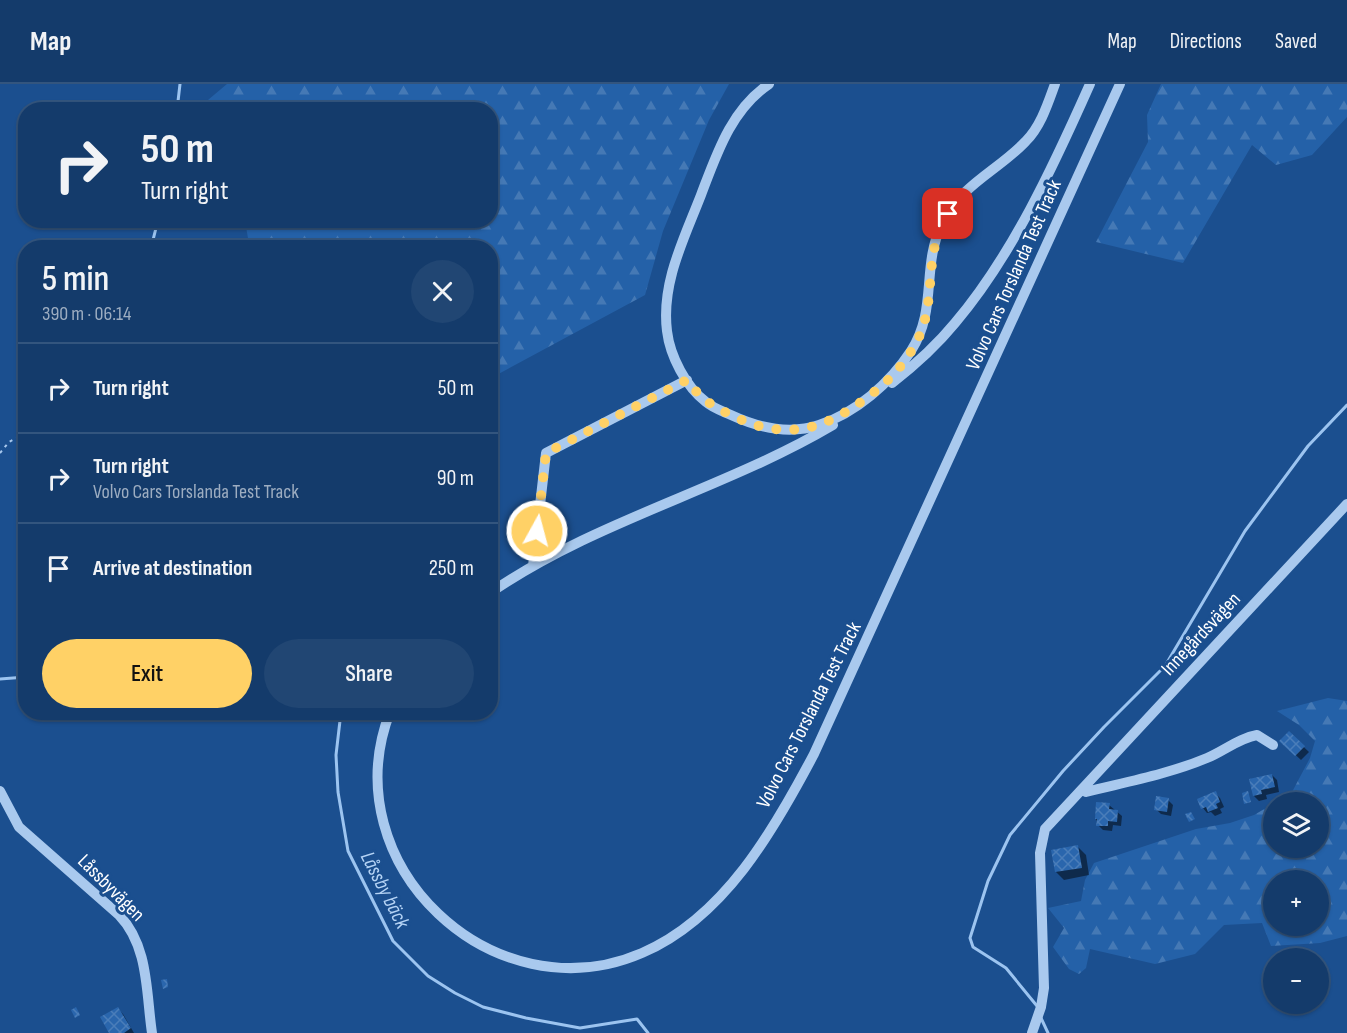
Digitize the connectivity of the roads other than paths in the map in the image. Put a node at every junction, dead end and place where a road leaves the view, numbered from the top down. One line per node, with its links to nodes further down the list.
1 (769, 84): 5 (street, Volvo Cars Torslanda Test Track)
2 (1055, 84): 6 (street, Volvo Cars Torslanda Test Track)
3 (1090, 84): 7 (street, Volvo Cars Torslanda Test Track)
4 (1120, 84): 11 (street, Volvo Cars Torslanda Test Track)
5 (687, 380): 6 (street, Volvo Cars Torslanda Test Track); 9 (street)
6 (707, 404): 7 (street, Volvo Cars Torslanda Test Track)
7 (826, 429): 9 (street, Volvo Cars Torslanda Test Track)
8 (1347, 504): 13 (street, Innegårdsvägen)
9 (533, 566): 10 (street, Volvo Cars Torslanda Test Track)
10 (498, 588)
11 (388, 720)
12 (1273, 745): 13 (street)
13 (1082, 789): 15 (street, Innegårdsvägen)
14 (0, 791): 16 (street, Låssbyvägen)
15 (1034, 1028)
16 (152, 1033)

